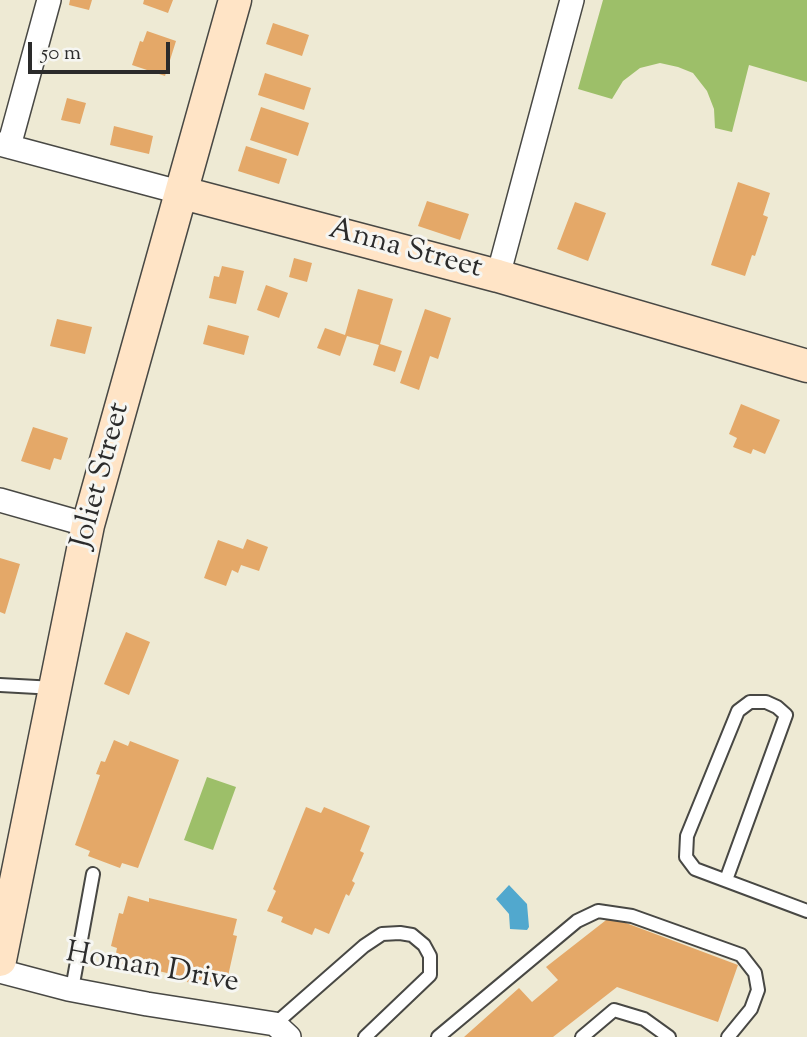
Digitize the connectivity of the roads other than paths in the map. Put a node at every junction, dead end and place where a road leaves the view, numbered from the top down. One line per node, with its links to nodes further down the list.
1 (49, 0): 4 (street)
2 (235, 0): 5 (street, Joliet Street)
3 (572, 0): 6 (street)
4 (3, 149): 5 (street, Anna Street)
5 (183, 193): 6 (street, Anna Street); 9 (street, Joliet Street)
6 (498, 276): 7 (street, Anna Street)
7 (807, 366)
8 (0, 500): 9 (street)
9 (88, 525): 11 (street, Joliet Street)
10 (0, 685): 11 (lane)
11 (55, 688): 15 (street, Joliet Street)
12 (93, 874): 17 (lane)
13 (726, 880): 13 (lane); 14 (lane)
14 (807, 911)
15 (0, 960)
16 (0, 971): 17 (street, Homan Drive)
17 (72, 989): 18 (street, Homan Drive)
18 (282, 1031): 20 (lane)
19 (667, 1036): 22 (lane)
20 (365, 1037)
21 (438, 1037): 23 (lane)
22 (582, 1037)
23 (728, 1037)

